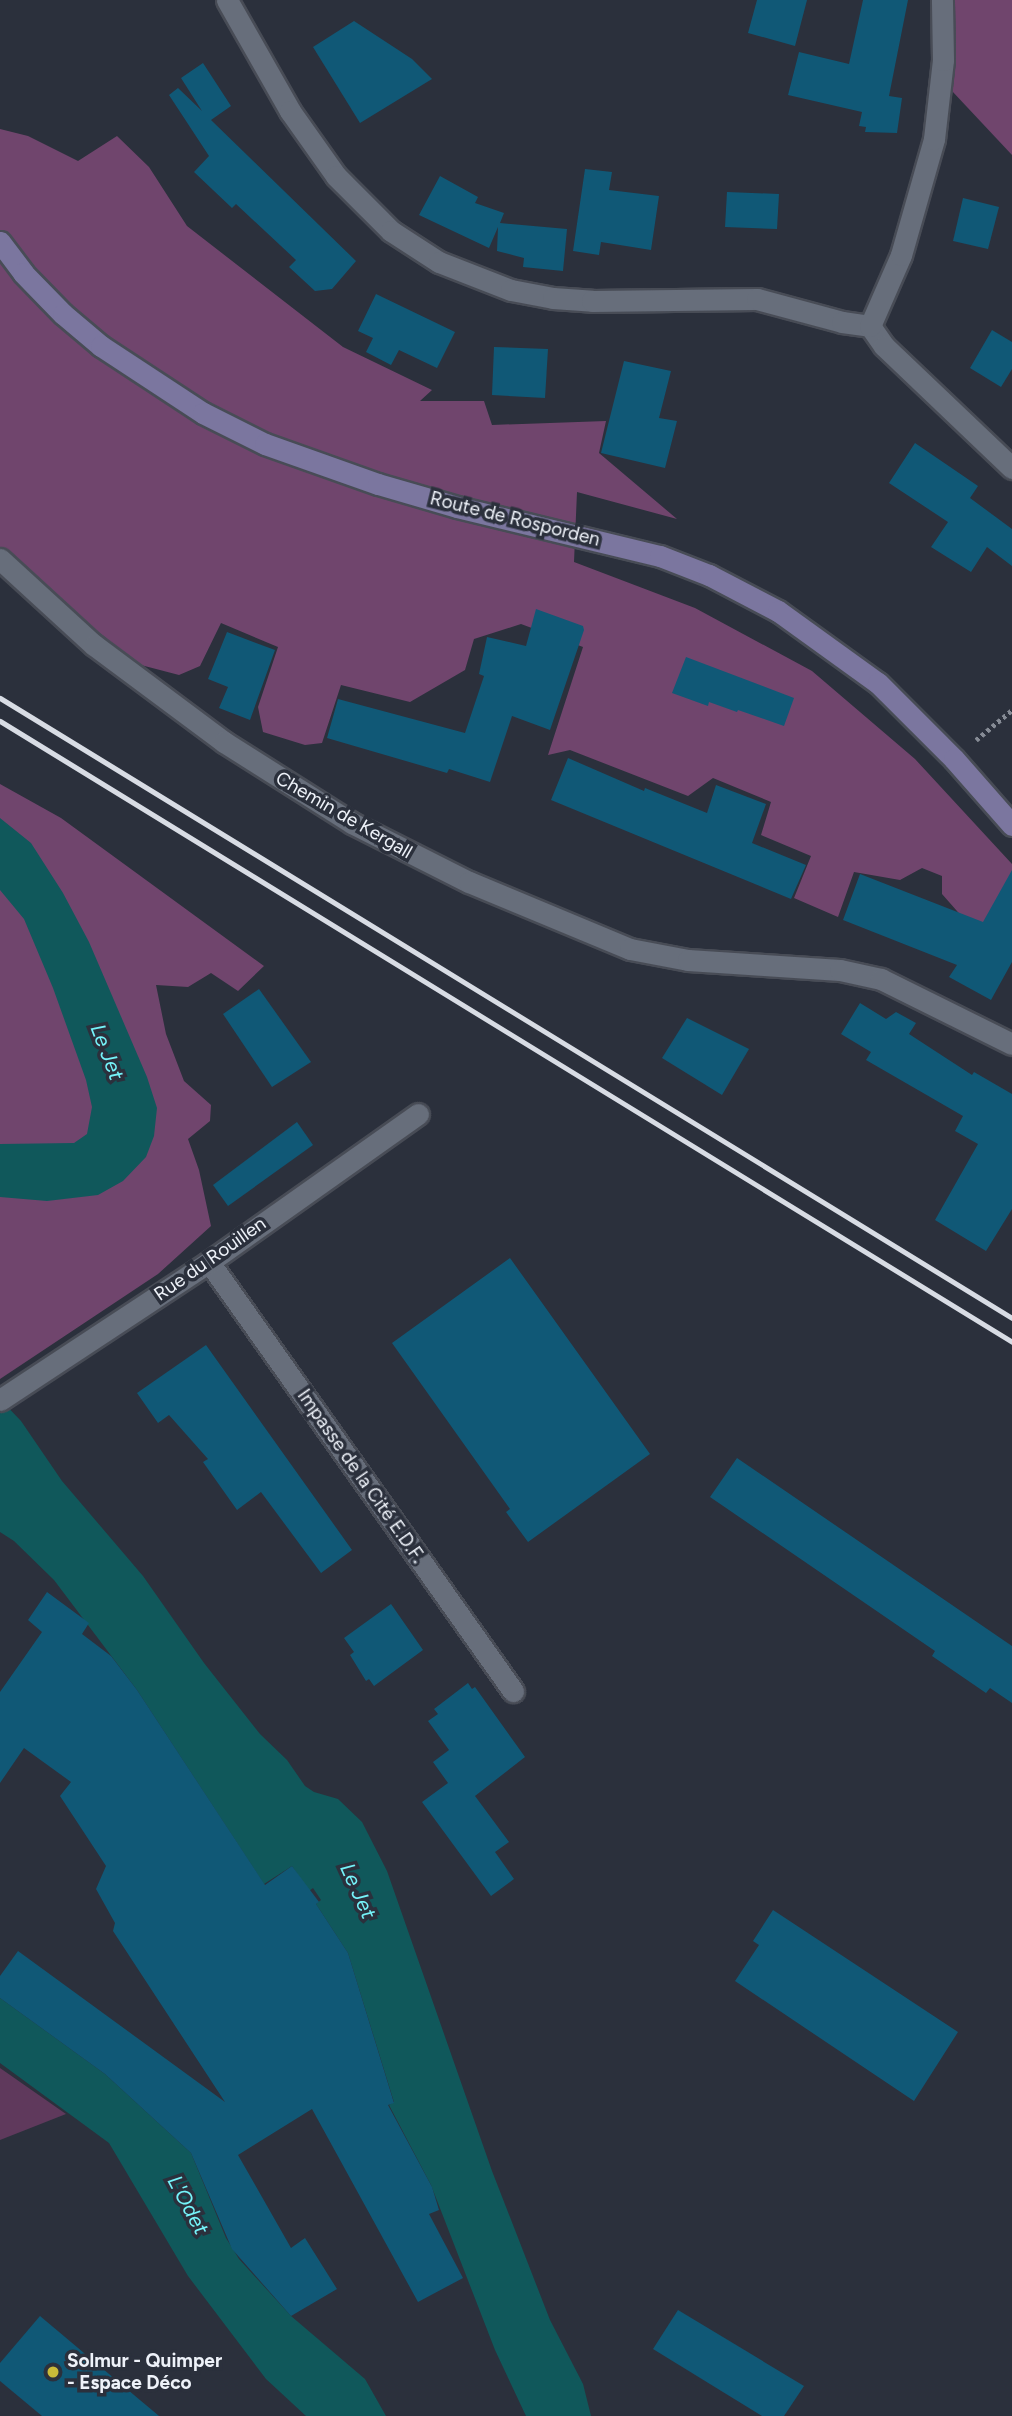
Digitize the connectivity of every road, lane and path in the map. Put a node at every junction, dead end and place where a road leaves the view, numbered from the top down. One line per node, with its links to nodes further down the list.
1 (227, 0): 4 (street)
2 (942, 0): 4 (street)
3 (0, 242): 8 (main road, Route de Rosporden)
4 (870, 326): 5 (street)
5 (1012, 468)
6 (0, 559): 10 (street, Chemin de Kergall)
7 (1012, 710): 8 (path)
8 (954, 759): 9 (main road, Route de Rosporden)
9 (1012, 825)
10 (1012, 1044)
11 (418, 1114): 12 (street, Rue du Rouillen)
12 (209, 1262): 13 (street, Rue du Rouillen); 14 (street, Impasse de la Cité E.D.F.)
13 (0, 1401)
14 (513, 1691)

